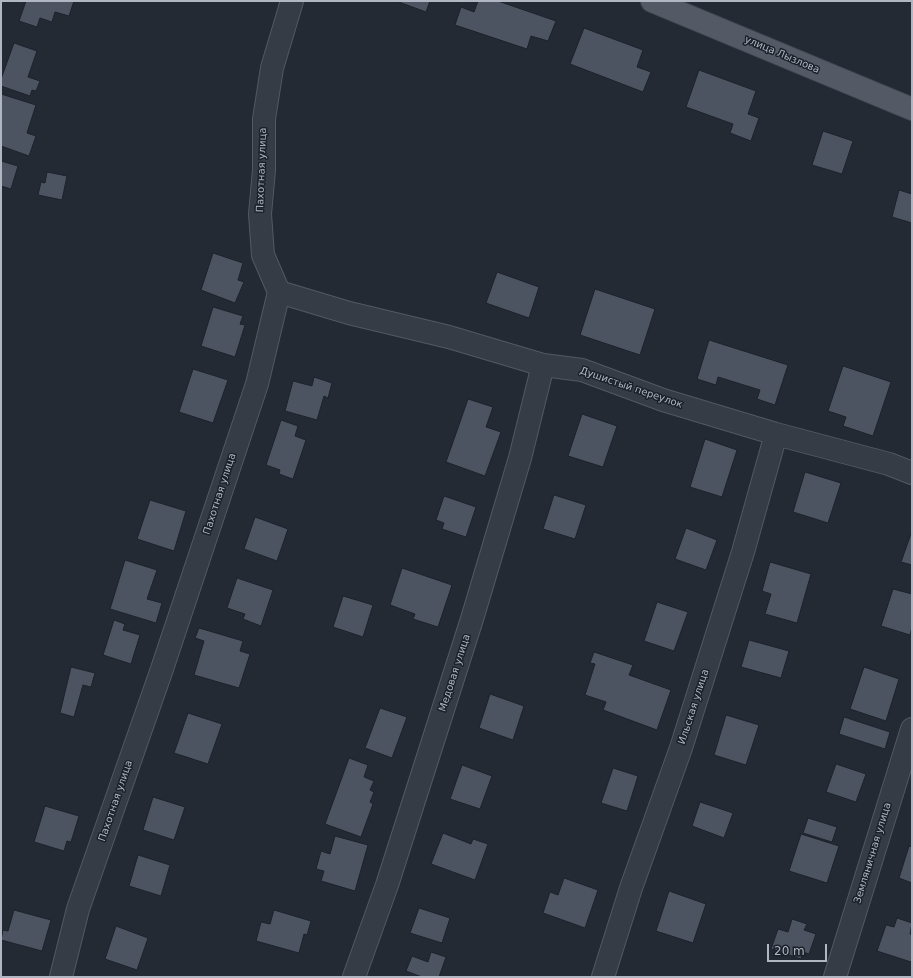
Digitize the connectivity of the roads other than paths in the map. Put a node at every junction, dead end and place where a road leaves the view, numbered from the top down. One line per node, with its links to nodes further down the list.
1 (292, 1): 4 (street, Пахотная улица)
2 (652, 1): 3 (main road, улица Лызлова)
3 (912, 110)
4 (279, 292): 5 (street, Душистый переулок); 9 (street, Пахотная улица)
5 (543, 365): 6 (street, Душистый переулок); 10 (street, Медовая улица)
6 (776, 434): 7 (street, Душистый переулок); 11 (street, Ильская улица)
7 (912, 473)
8 (912, 729): 12 (street, Земляничная улица)
9 (62, 977)
10 (354, 977)
11 (603, 977)
12 (835, 977)

